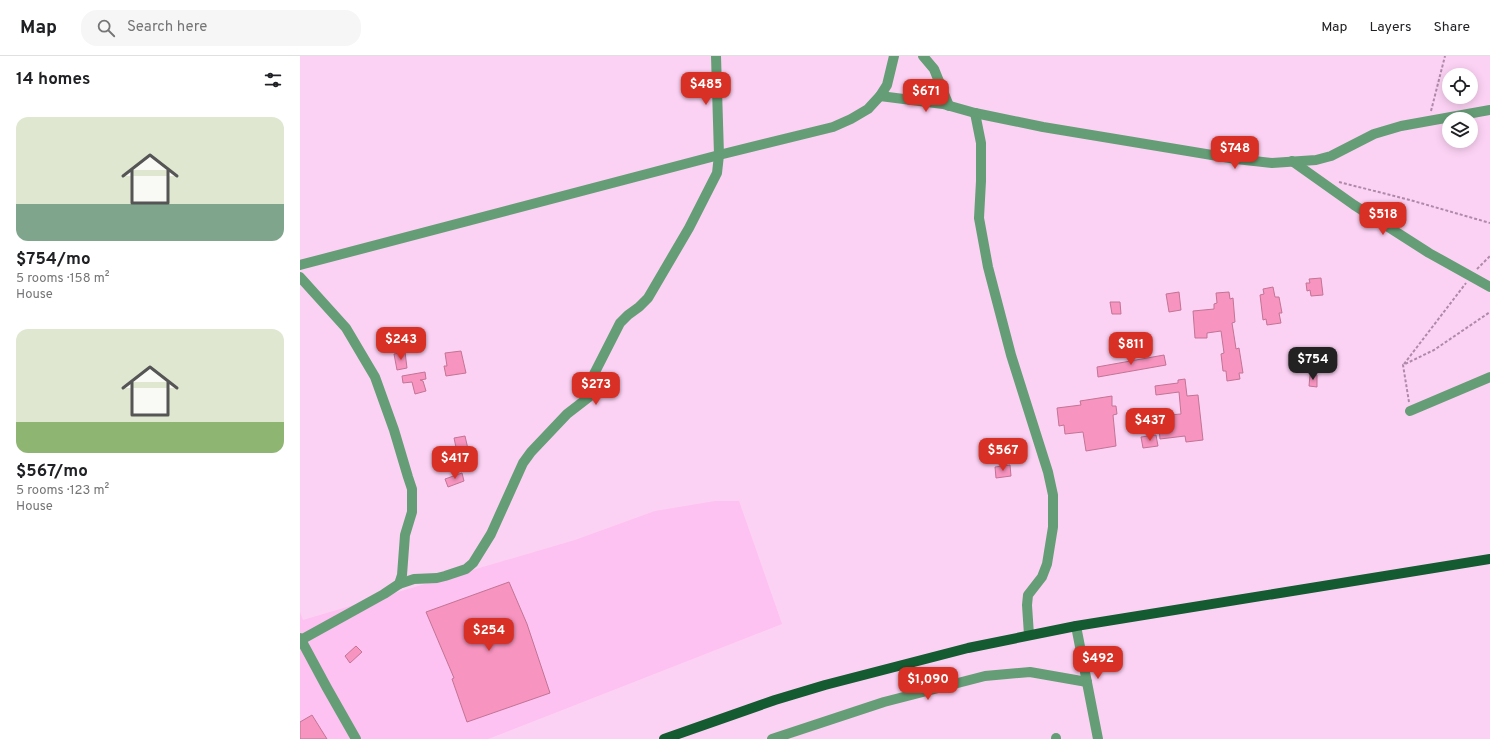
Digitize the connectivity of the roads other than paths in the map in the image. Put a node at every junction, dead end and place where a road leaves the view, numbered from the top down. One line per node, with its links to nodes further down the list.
1 (716, 56): 8 (street)
2 (894, 56): 4 (street)
3 (923, 56): 5 (street)
4 (880, 96): 5 (street); 8 (street)
5 (949, 106): 7 (street)
6 (1490, 110): 9 (street)
7 (975, 113): 9 (street); 18 (street)
8 (719, 155): 10 (street); 16 (street)
9 (1292, 161): 12 (street)
10 (300, 265)
11 (300, 277): 16 (street)
12 (1490, 286)
13 (1490, 377): 14 (street)
14 (1410, 411)
15 (1490, 559): 17 (main road)
16 (399, 584): 19 (street)
17 (1076, 626): 18 (main road); 20 (street)
18 (1030, 635): 22 (main road)
19 (301, 639): 21 (street)
20 (1087, 682): 23 (street); 24 (street)
21 (356, 739)
22 (664, 739)
23 (772, 739)
24 (1098, 739)

